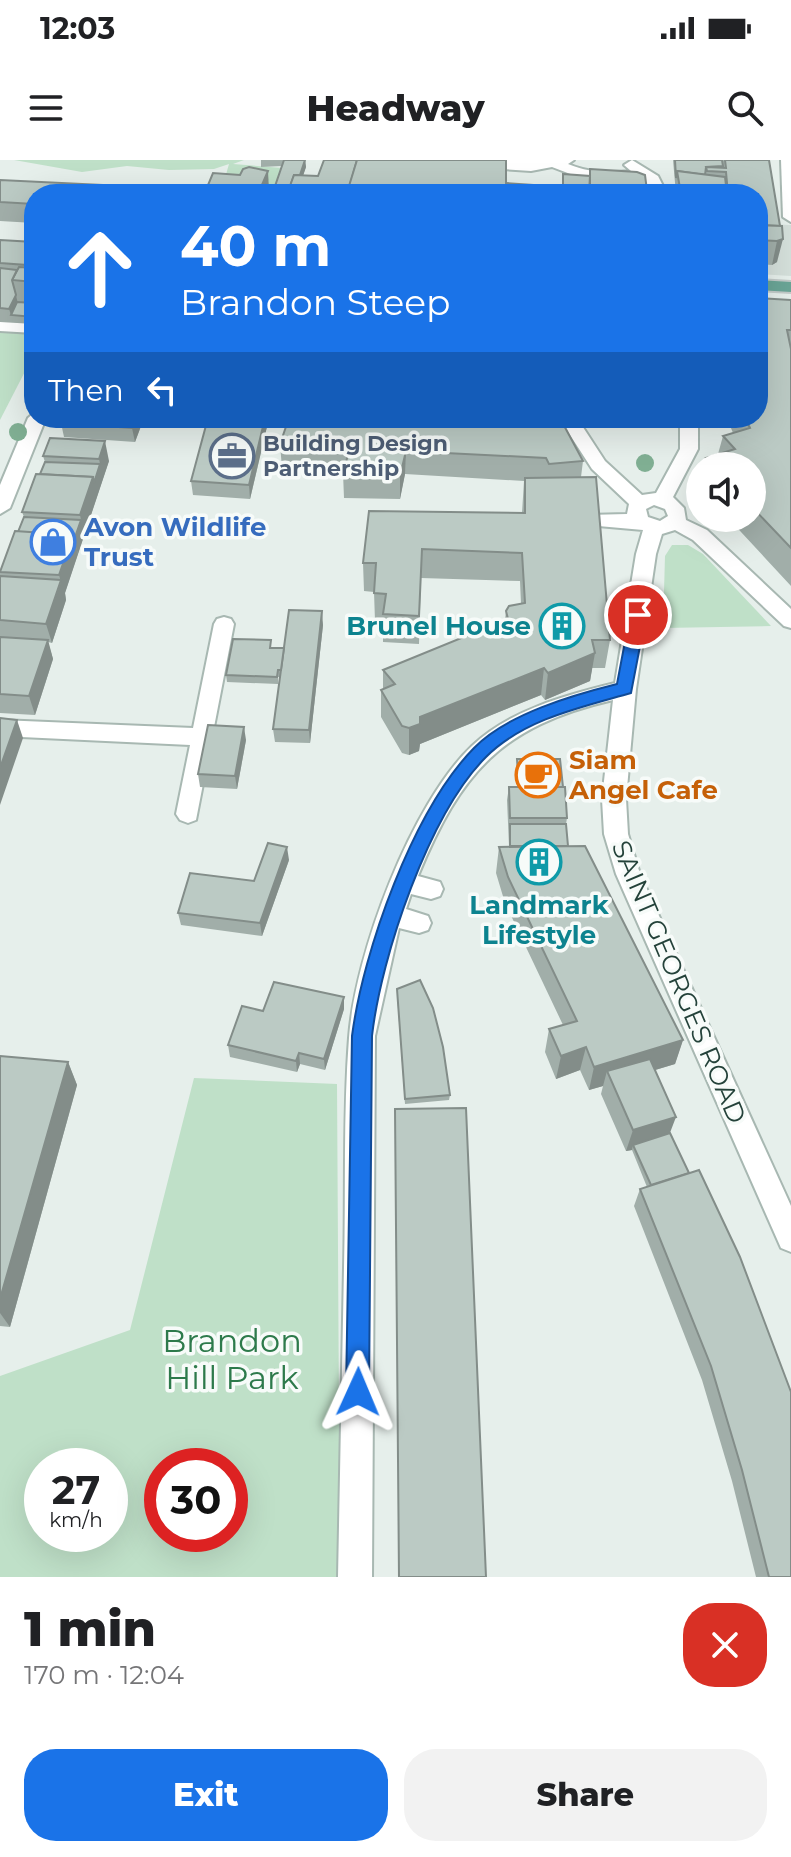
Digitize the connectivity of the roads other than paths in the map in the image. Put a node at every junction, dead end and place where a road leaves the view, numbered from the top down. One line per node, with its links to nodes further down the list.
1 (427, 160): 3 (street)
2 (788, 160): 7 (street)
3 (561, 161): 5 (street)
4 (628, 161): 5 (street)
5 (645, 174): 6 (street)
6 (656, 184)
7 (791, 217)
8 (768, 286): 9 (main road)
9 (791, 287)
10 (0, 326): 11 (street)
11 (24, 327)
12 (33, 428): 15 (street)
13 (573, 428): 16 (street)
14 (689, 428): 16 (street)
15 (0, 508)
16 (652, 518): 17 (street); 18 (street); 20 (street, SAINT GEORGES ROAD)
17 (594, 520)
18 (791, 621)
19 (224, 624): 22 (street)
20 (625, 689): 24 (street); 28 (street, SAINT GEORGES ROAD)
21 (0, 728): 22 (street)
22 (202, 737): 23 (street)
23 (188, 814)
24 (404, 882): 25 (street); 26 (street)
25 (431, 889)
26 (391, 916): 27 (street); 29 (street)
27 (419, 923)
28 (791, 1238)
29 (355, 1577)

